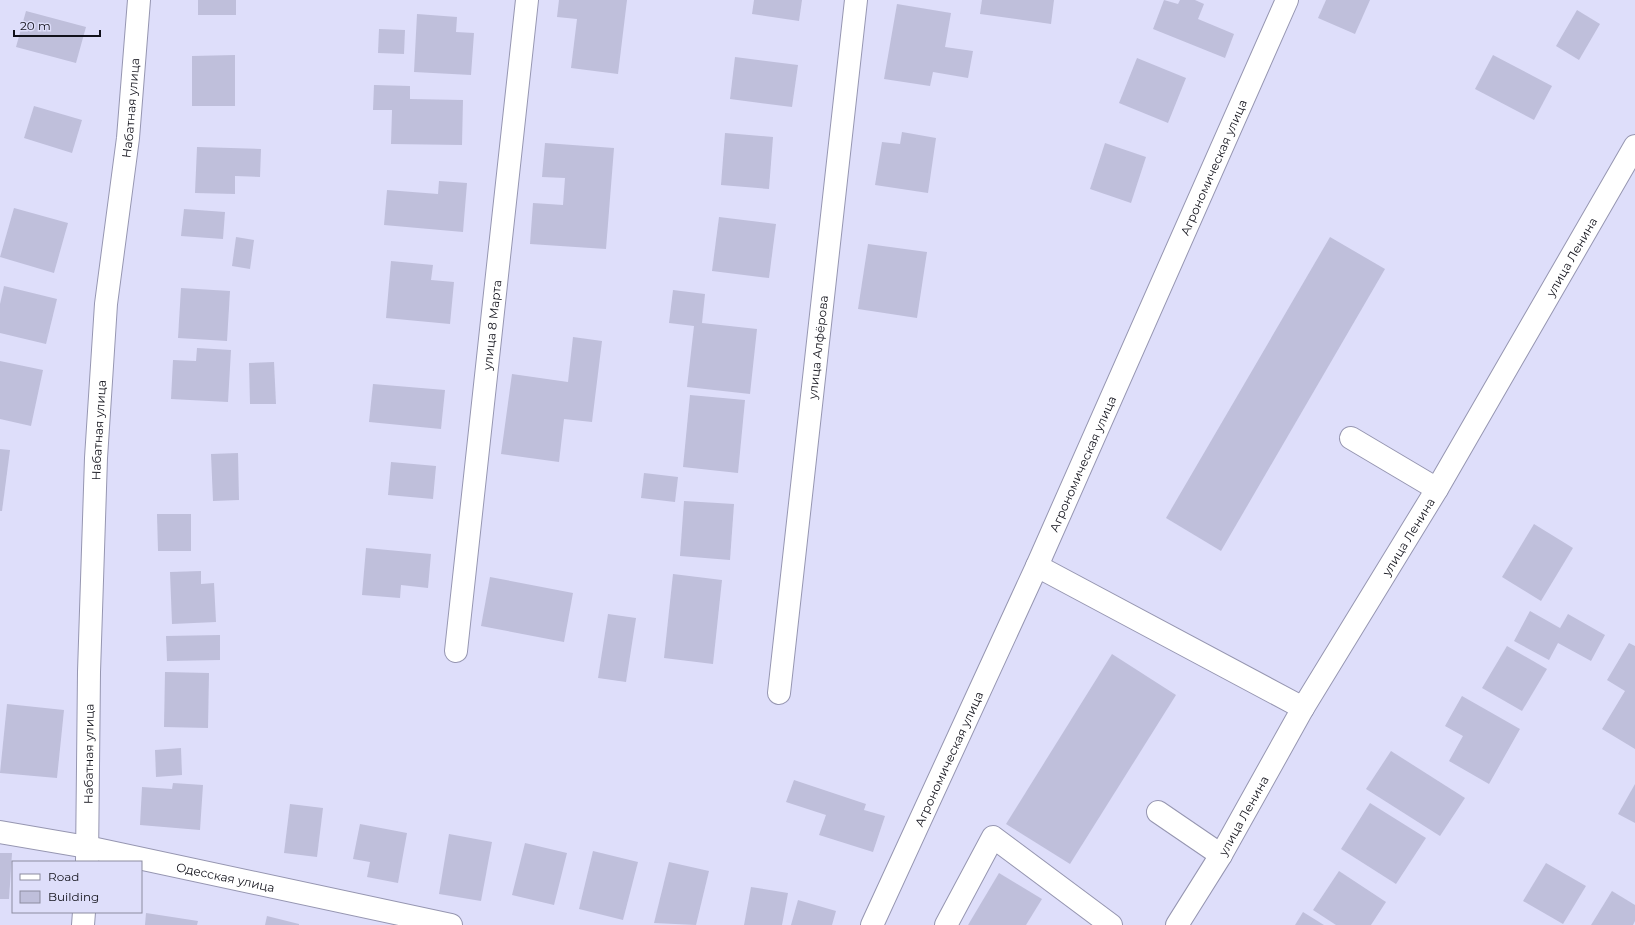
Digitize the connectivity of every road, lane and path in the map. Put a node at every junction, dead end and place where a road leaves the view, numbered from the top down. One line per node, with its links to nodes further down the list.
1 (139, 0): 14 (street, Набатная улица)
2 (527, 0): 9 (street, улица 8 Марта)
3 (856, 0): 10 (street, улица Алфёрова)
4 (1287, 0): 8 (street, Агрономическая улица)
5 (1635, 146): 7 (street, улица Ленина)
6 (1351, 438): 7 (street)
7 (1438, 489): 11 (street, улица Ленина)
8 (1037, 566): 11 (street); 21 (street, Агрономическая улица)
9 (456, 651)
10 (779, 693)
11 (1303, 708): 15 (street, улица Ленина)
12 (1158, 812): 15 (street)
13 (0, 832): 14 (street, Одесская улица)
14 (87, 855): 16 (street, Одесская улица)
15 (1221, 855): 24 (street, улица Ленина)
16 (118, 861)
17 (142, 866): 20 (street, Одесская улица)
18 (84, 913): 19 (street)
19 (83, 925)
20 (451, 925)
21 (872, 925)
22 (946, 925): 23 (street)
23 (1111, 925)
24 (1177, 925)

